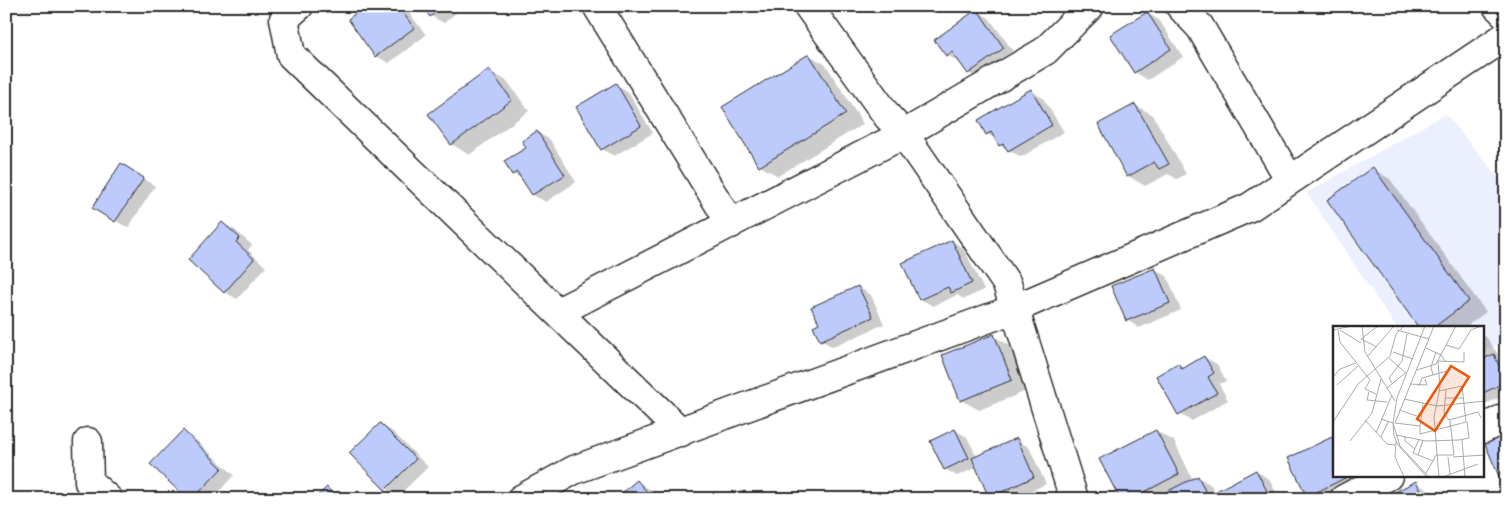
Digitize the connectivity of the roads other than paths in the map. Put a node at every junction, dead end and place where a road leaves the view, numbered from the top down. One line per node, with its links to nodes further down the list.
1 (299, 6): 13 (street)
2 (597, 6): 11 (street)
3 (808, 6): 9 (street)
4 (1090, 6): 9 (street)
5 (1180, 6): 10 (street)
6 (1497, 6): 7 (street)
7 (1506, 15)
8 (1506, 36): 10 (street)
9 (904, 134): 11 (street); 12 (street)
10 (1290, 180): 12 (street)
11 (731, 224): 13 (street)
12 (1014, 309): 16 (street); 21 (street)
13 (558, 312): 16 (street)
14 (1506, 417): 15 (street)
15 (1484, 428)
16 (681, 432): 20 (street)
17 (88, 442): 19 (street)
18 (1384, 478): 22 (street)
19 (108, 499)
20 (521, 499)
21 (1074, 499)
22 (1344, 499)

